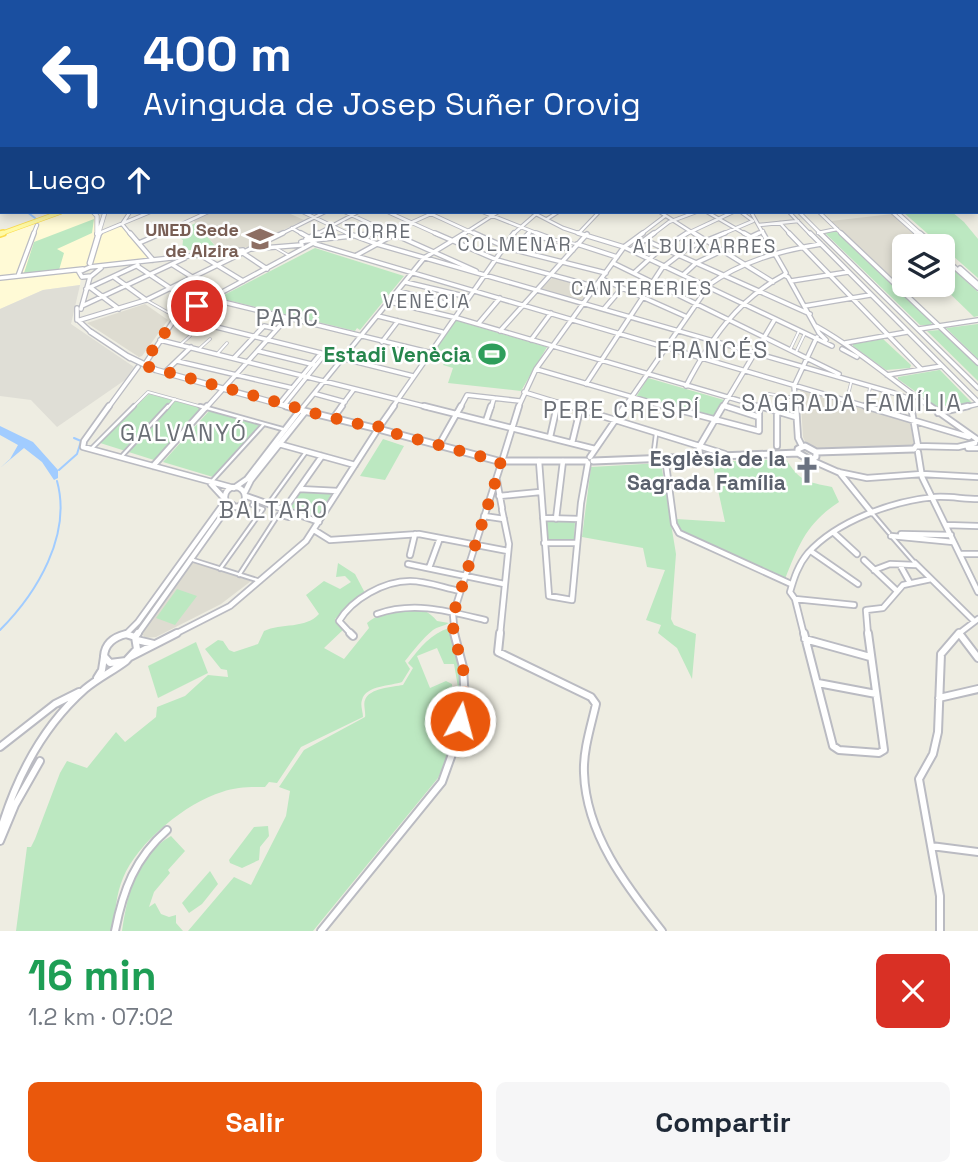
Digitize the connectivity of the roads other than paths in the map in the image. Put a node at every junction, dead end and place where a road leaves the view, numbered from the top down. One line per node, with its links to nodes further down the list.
1 (50, 214): 58 (main road)
2 (55, 214): 58 (main road)
3 (95, 214): 59 (street)
4 (104, 214): 59 (street)
5 (129, 214): 41 (street)
6 (145, 214): 41 (street)
7 (198, 214): 70 (street)
8 (307, 214): 34 (street)
9 (321, 214): 34 (street)
10 (396, 214): 42 (street)
11 (428, 214): 42 (street)
12 (435, 214): 51 (street)
13 (488, 214): 32 (street)
14 (495, 214): 32 (street)
15 (532, 214): 48 (street)
16 (538, 214): 36 (street)
17 (555, 214): 36 (street)
18 (597, 214): 56 (street)
19 (661, 214): 78 (street)
20 (663, 214): 37 (street)
21 (691, 214): 37 (street)
22 (711, 214): 35 (street)
23 (728, 214): 35 (street)
24 (744, 214): 33 (street)
25 (750, 214): 33 (street)
26 (753, 214): 45 (street)
27 (791, 214): 39 (street)
28 (801, 214): 55 (street)
29 (821, 214): 50 (street)
30 (897, 214): 62 (street)
31 (351, 215): 44 (street); 52 (street)
32 (492, 216): 48 (street); 51 (street)
33 (746, 216): 38 (street)
34 (314, 217): 44 (street); 46 (street)
35 (719, 218): 49 (street); 53 (street)
36 (547, 219): 56 (street)
37 (672, 221): 53 (street); 68 (street)
38 (753, 221): 45 (street); 49 (street)
39 (798, 221): 40 (street); 57 (street)
40 (780, 223): 45 (street); 80 (street)
41 (122, 224): 59 (street); 70 (street)
42 (412, 224): 47 (street); 66 (street)
43 (37, 225): 122 (street)
44 (331, 225): 63 (street); 65 (street)
45 (759, 225): 54 (street)
46 (292, 228): 65 (street); 81 (street)
47 (402, 228): 52 (street); 60 (street)
48 (517, 228): 67 (street); 76 (street)
49 (735, 228): 64 (street); 69 (street)
50 (837, 229): 55 (street); 181 (street)
51 (468, 230): 66 (street); 76 (street)
52 (388, 231): 60 (street); 63 (street)
53 (688, 231): 69 (street); 79 (street)
54 (762, 231): 64 (street); 84 (street)
55 (819, 231): 57 (street); 184 (street)
56 (580, 232): 61 (street)
57 (809, 233): 75 (street)
58 (0, 234)
59 (97, 234): 110 (street)
60 (394, 234): 73 (street); 86 (street)
61 (587, 234): 74 (street); 78 (street)
62 (920, 234)
63 (356, 237): 72 (street); 73 (street)
64 (751, 237): 84 (street); 87 (street)
65 (308, 238): 71 (street); 72 (street)
66 (451, 240): 86 (street); 97 (street)
67 (551, 240): 74 (street); 82 (street)
68 (645, 240): 79 (street); 83 (street)
69 (704, 241): 87 (street); 91 (street)
70 (139, 243): 98 (street)
71 (302, 244): 72 (street); 77 (street); 85 (street)
72 (313, 244): 85 (street); 90 (street)
73 (377, 244): 90 (street); 95 (street)
74 (578, 244): 82 (street); 94 (street)
75 (821, 244): 80 (street); 113 (street)
76 (503, 246): 97 (street); 99 (street)
77 (273, 247): 81 (street); 93 (street)
78 (624, 247): 83 (street); 94 (street)
79 (662, 247): 91 (street); 96 (street)
80 (805, 247): 84 (street); 116 (street)
81 (247, 250): 88 (street)
82 (573, 250): 99 (street)
83 (631, 250): 96 (street)
84 (773, 250): 103 (street); 124 (street)
85 (299, 251): 93 (street)
86 (432, 251): 95 (street); 102 (street)
87 (721, 251): 101 (street); 103 (street)
88 (240, 252): 89 (street); 105 (street); 111 (street)
89 (201, 256): 92 (street); 105 (street)
90 (356, 256): 112 (street)
91 (679, 256): 101 (street); 107 (street)
92 (189, 257): 98 (street); 104 (street)
93 (290, 257): 111 (street)
94 (617, 257): 100 (street)
95 (424, 258): 109 (street); 112 (street)
96 (647, 258): 107 (street); 115 (street)
97 (495, 259): 118 (street); 119 (street)
98 (151, 261): 106 (street); 110 (street)
99 (562, 262): 114 (street); 119 (street)
100 (613, 263): 114 (street); 115 (street)
101 (696, 263): 120 (street); 121 (street)
102 (459, 264): 109 (street); 118 (street)
103 (743, 264): 121 (street); 133 (street)
104 (172, 265): 117 (street); 127 (street)
105 (217, 265): 127 (street); 130 (street)
106 (137, 266): 117 (street); 126 (street)
107 (664, 266): 120 (street); 132 (street)
108 (955, 266): 134 (street)
109 (455, 267): 118 (street)
110 (89, 268): 122 (street); 123 (street); 125 (street)
111 (267, 269): 130 (street)
112 (413, 272): 131 (street); 141 (street)
113 (849, 272): 116 (street); 146 (street)
114 (606, 273): 129 (street)
115 (634, 274): 132 (street)
116 (829, 274): 124 (street); 152 (street)
117 (150, 275): 135 (street); 139 (street)
118 (483, 275): 141 (street); 142 (street)
119 (551, 275): 136 (street); 142 (street)
120 (683, 275): 137 (street)
121 (721, 275): 137 (street); 144 (street)
122 (18, 276): 128 (street)
123 (91, 276): 125 (street); 138 (street)
124 (787, 276): 133 (street); 160 (street)
125 (84, 277): 161 (street)
126 (114, 277): 135 (street); 138 (street)
127 (192, 277): 139 (street); 145 (street)
128 (0, 278)
129 (602, 279): 136 (street); 140 (street)
130 (243, 281): 145 (street)
131 (405, 282): 143 (street); 147 (street)
132 (652, 282): 150 (street); 157 (street)
133 (773, 282): 144 (street)
134 (978, 286)
135 (127, 287): 148 (street); 153 (street)
136 (596, 287): 155 (street)
137 (707, 287): 156 (street); 157 (street)
138 (88, 288): 148 (street); 161 (street)
139 (170, 288): 153 (street); 159 (street)
140 (622, 288): 150 (street); 164 (street)
141 (473, 290): 147 (street); 149 (street)
142 (536, 290): 155 (street); 158 (street)
143 (398, 291): 154 (street); 162 (street)
144 (758, 292): 156 (street); 166 (street)
145 (219, 294): 151 (street)
146 (871, 295): 152 (street); 187 (street)
147 (468, 297): 162 (street)
148 (103, 298): 161 (street); 163 (street)
149 (500, 298): 158 (street); 179 (street)
150 (643, 298): 170 (street); 171 (street)
151 (211, 299): 159 (street); 172 (street)
152 (853, 299): 160 (street); 193 (street)
153 (146, 300): 163 (street); 168 (street)
154 (390, 302): 167 (street); 169 (street)
155 (584, 303): 164 (street); 175 (street)
156 (742, 303): 173 (street); 174 (street)
157 (696, 304): 171 (street); 173 (street)
158 (523, 305): 165 (street); 185 (street)
159 (197, 306): 168 (street)
160 (805, 306): 166 (street)
161 (80, 307): 177 (street); 188 (street)
162 (460, 307): 169 (street)
163 (119, 309): 177 (street)
164 (604, 309): 170 (street)
165 (551, 313): 175 (street); 202 (street)
166 (810, 314): 180 (street)
167 (378, 316): 178 (street); 196 (street)
168 (176, 317): 195 (street); 200 (street)
169 (453, 317): 179 (street); 189 (street)
170 (630, 317): 183 (street); 192 (street)
171 (687, 317): 183 (street)
172 (286, 319): 182 (street); 196 (street)
173 (727, 319): 197 (street); 203 (street)
174 (775, 319): 186 (street); 197 (street)
175 (572, 320): 192 (street); 212 (street)
176 (978, 320): 181 (street)
177 (79, 321): 188 (street)
178 (398, 321): 189 (street); 206 (street)
179 (478, 324): 185 (street)
180 (816, 326): 190 (street); 204 (street)
181 (939, 326): 184 (street); 233 (street)
182 (277, 329): 195 (street); 201 (street)
183 (677, 330): 203 (street); 214 (street)
184 (918, 330): 187 (street); 256 (street)
185 (500, 331): 202 (street)
186 (799, 331): 191 (street); 205 (street)
187 (908, 331): 193 (street); 236 (street)
188 (91, 332): 224 (street)
189 (442, 332): 219 (street)
190 (819, 332): 198 (street); 211 (street)
191 (805, 333): 198 (street); 208 (street)
192 (619, 334): 214 (street); 231 (street)
193 (887, 334): 209 (street); 239 (street)
194 (191, 336): 210 (street)
195 (254, 337): 201 (street); 225 (street)
196 (362, 337): 206 (street); 228 (street)
197 (764, 338): 217 (street); 220 (street)
198 (817, 338): 211 (street); 227 (street)
199 (209, 339): 215 (street)
200 (160, 340): 210 (street); 234 (street)
201 (267, 340): 218 (street); 223 (street)
202 (531, 340): 212 (street)
203 (710, 340): 220 (street); 226 (street)
204 (837, 340): 209 (street); 211 (street)
205 (794, 341): 208 (street); 217 (street)
206 (382, 342): 219 (street)
207 (227, 343): 222 (street)
208 (800, 343): 221 (street)
209 (846, 344): 216 (street); 232 (street)
210 (180, 345): 213 (street)
211 (831, 345): 216 (street)
212 (552, 346): 231 (street); 238 (street)
213 (191, 347): 215 (street); 229 (street)
214 (665, 347): 226 (street); 243 (street)
215 (199, 349): 222 (street)
216 (842, 349): 232 (street)
217 (790, 350): 221 (street)
218 (258, 351): 230 (street); 235 (street)
219 (428, 352): 245 (street)
220 (755, 353): 237 (street); 240 (street)
221 (796, 353): 227 (street)
222 (217, 354): 225 (street)
223 (323, 354): 228 (street); 235 (street)
224 (128, 356): 234 (street); 234 (street)
225 (234, 358): 230 (street)
226 (701, 358): 240 (street); 251 (street)
227 (807, 358): 237 (street); 248 (street)
228 (344, 359): 245 (street); 247 (street)
229 (177, 360): 241 (street); 242 (street)
230 (247, 362): 242 (street); 244 (street)
231 (600, 362): 243 (street); 250 (street)
232 (867, 363): 246 (street)
233 (978, 363)
234 (143, 364): 241 (street); 299 (street)
235 (314, 365): 244 (street)
236 (942, 366): 239 (street); 274 (street)
237 (802, 367): 248 (street); 252 (street)
238 (536, 369): 250 (street); 258 (street)
239 (921, 369): 246 (street)
240 (744, 371): 252 (street); 264 (street)
241 (165, 372): 253 (street)
242 (236, 374): 253 (street); 254 (street)
243 (646, 374): 251 (street); 262 (street)
244 (305, 376): 247 (street); 254 (street); 275 (street)
245 (413, 376): 268 (street)
246 (886, 376): 249 (street)
247 (326, 382): 257 (street); 260 (street)
248 (853, 382): 259 (street); 267 (street)
249 (897, 383): 259 (street); 270 (street)
250 (586, 384): 262 (street)
251 (685, 386): 264 (street)
252 (794, 386): 265 (street); 291 (street)
253 (224, 388): 275 (street); 279 (street)
254 (292, 388): 275 (street)
255 (870, 388): 276 (street)
256 (978, 388)
257 (354, 389): 268 (street); 271 (street)
258 (524, 392): 269 (street); 272 (street)
259 (891, 393): 273 (street); 282 (street)
260 (316, 394): 271 (street); 280 (street)
261 (769, 394): 265 (street)
262 (631, 397): 289 (street); 290 (street)
263 (494, 398): 269 (street); 285 (street); 292 (street)
264 (729, 398): 277 (street); 278 (street)
265 (795, 398): 288 (street)
266 (175, 399): 279 (street); 309 (street); 317 (street)
267 (847, 399)
268 (397, 400): 285 (street); 295 (street)
269 (520, 401): 294 (street)
270 (922, 401): 273 (street); 284 (street)
271 (345, 402): 286 (street)
272 (558, 402): 281 (street); 300 (street)
273 (910, 403): 291 (street)
274 (978, 403): 284 (street)
275 (285, 404): 280 (street)
276 (866, 405)
277 (724, 406): 287 (street); 290 (street)
278 (759, 407): 283 (street); 287 (street)
279 (206, 408): 293 (street); 326 (street)
280 (304, 409): 286 (street); 296 (street); 304 (street)
281 (580, 410): 289 (street); 302 (street)
282 (886, 411)
283 (776, 412): 288 (street); 306 (street)
284 (938, 413): 297 (street)
285 (457, 414): 292 (street); 305 (street)
286 (334, 417): 295 (street)
287 (759, 417): 290 (street)
288 (796, 417): 307 (street)
289 (614, 420): 298 (street); 310 (street)
290 (715, 421): 308 (street)
291 (913, 421): 301 (street); 311 (street)
292 (486, 422): 294 (street)
293 (265, 424): 296 (street); 331 (street)
294 (513, 428): 300 (street); 322 (street)
295 (378, 429): 305 (street); 325 (street)
296 (286, 430): 332 (street)
297 (964, 432): 301 (street); 303 (street)
298 (656, 433): 308 (street); 319 (street)
299 (89, 436): 309 (street); 309 (street)
300 (550, 437): 302 (street)
301 (970, 437): 303 (street)
302 (572, 443): 310 (street)
303 (977, 443): 311 (street)
304 (279, 444): 312 (street); 337 (street)
305 (439, 445): 322 (street)
306 (777, 446)
307 (802, 446): 313 (street); 320 (street)
308 (699, 447): 315 (street); 316 (street)
309 (91, 448): 317 (street)
310 (595, 449): 321 (street)
311 (918, 449): 320 (street); 328 (street)
312 (306, 452): 314 (street); 342 (street)
313 (798, 453): 316 (street); 320 (street)
314 (322, 456): 325 (street); 333 (street)
315 (700, 456): 316 (street); 318 (street)
316 (729, 456)
317 (121, 457): 326 (street)
318 (665, 457): 319 (street); 385 (street)
319 (653, 458): 321 (street)
320 (815, 458): 327 (street)
321 (589, 460): 324 (street); 351 (street)
322 (502, 461): 323 (street); 330 (street)
323 (539, 461): 324 (street); 335 (street)
324 (563, 461): 350 (street)
325 (355, 465): 334 (street)
326 (153, 467): 331 (street)
327 (838, 472): 328 (street); 346 (street)
328 (922, 474): 329 (street); 338 (street)
329 (978, 477)
330 (496, 478): 336 (street); 347 (street)
331 (213, 484): 332 (street); 340 (street)
332 (234, 488): 337 (street); 340 (street)
333 (299, 489): 334 (street); 344 (street)
334 (338, 491): 352 (street)
335 (540, 492): 336 (street); 349 (street)
336 (499, 495): 348 (street)
337 (245, 496): 341 (street); 343 (street)
338 (932, 497): 339 (street); 346 (street); 353 (street)
339 (978, 499)
340 (224, 500): 343 (street); 397 (street)
341 (255, 500): 342 (street); 377 (street)
342 (268, 504): 344 (street)
343 (233, 505): 371 (street)
344 (284, 510): 345 (street)
345 (293, 513): 352 (street); 379 (street)
346 (872, 513): 356 (street); 358 (street)
347 (484, 516): 348 (street); 364 (street)
348 (504, 519): 365 (street)
349 (542, 519): 350 (street); 362 (street)
350 (556, 519): 351 (street)
351 (579, 519): 363 (street)
352 (319, 522): 355 (street)
353 (946, 525): 354 (street); 359 (street)
354 (978, 526)
355 (314, 530): 357 (street); 382 (street)
356 (833, 532): 366 (street); 367 (street)
357 (415, 534): 360 (street); 370 (street)
358 (890, 535): 359 (street); 361 (street); 375 (street)
359 (951, 535): 361 (street)
360 (440, 538): 364 (street); 376 (street)
361 (954, 542): 368 (street)
362 (544, 543): 363 (street); 363 (street)
363 (576, 543)
364 (475, 545): 365 (street); 380 (street)
365 (508, 551): 384 (street)
366 (811, 552): 385 (street); 386 (street)
367 (857, 554)
368 (960, 554): 369 (street); 389 (street)
369 (978, 554)
370 (410, 555): 373 (street)
371 (190, 559): 377 (street); 400 (street)
372 (864, 561): 378 (street)
373 (408, 564): 376 (street)
374 (900, 564): 375 (street); 378 (street); 383 (street)
375 (916, 564): 381 (street)
376 (429, 568): 380 (street)
377 (220, 569): 379 (street)
378 (874, 570): 388 (street)
379 (239, 575): 382 (street)
380 (465, 576): 384 (street); 387 (street)
381 (931, 579): 383 (street); 395 (street)
382 (260, 581): 401 (street)
383 (910, 583): 388 (street)
384 (503, 584): 424 (street)
385 (792, 584): 390 (street)
386 (858, 584)
387 (460, 591): 392 (street); 398 (street)
388 (897, 591): 403 (street)
389 (978, 592)
390 (795, 599): 391 (street); 399 (street)
391 (854, 605)
392 (454, 613): 393 (street); 394 (street); 423 (street)
393 (376, 614)
394 (485, 620)
395 (976, 620): 396 (street)
396 (960, 633): 404 (street); 411 (street)
397 (126, 634): 400 (street); 402 (street)
398 (353, 636)
399 (805, 638): 403 (street); 407 (street)
400 (136, 639): 401 (street); 405 (street)
401 (155, 644): 405 (street)
402 (104, 656): 405 (street); 406 (street)
403 (870, 657): 410 (street)
404 (978, 658)
405 (128, 659): 406 (street)
406 (94, 681): 408 (street)
407 (817, 683): 410 (street); 410 (street)
408 (86, 688): 412 (street); 413 (street)
409 (978, 689): 411 (street)
410 (876, 694)
411 (939, 698): 420 (street)
412 (74, 700): 413 (street); 414 (street)
413 (58, 704): 414 (street); 415 (street)
414 (62, 713): 418 (street)
415 (0, 747)
416 (40, 761): 419 (street)
417 (167, 830): 422 (street)
418 (0, 832)
419 (0, 841)
420 (931, 846): 421 (street); 425 (street)
421 (978, 852)
422 (115, 931)
423 (321, 931)
424 (662, 931)
425 (940, 931)

